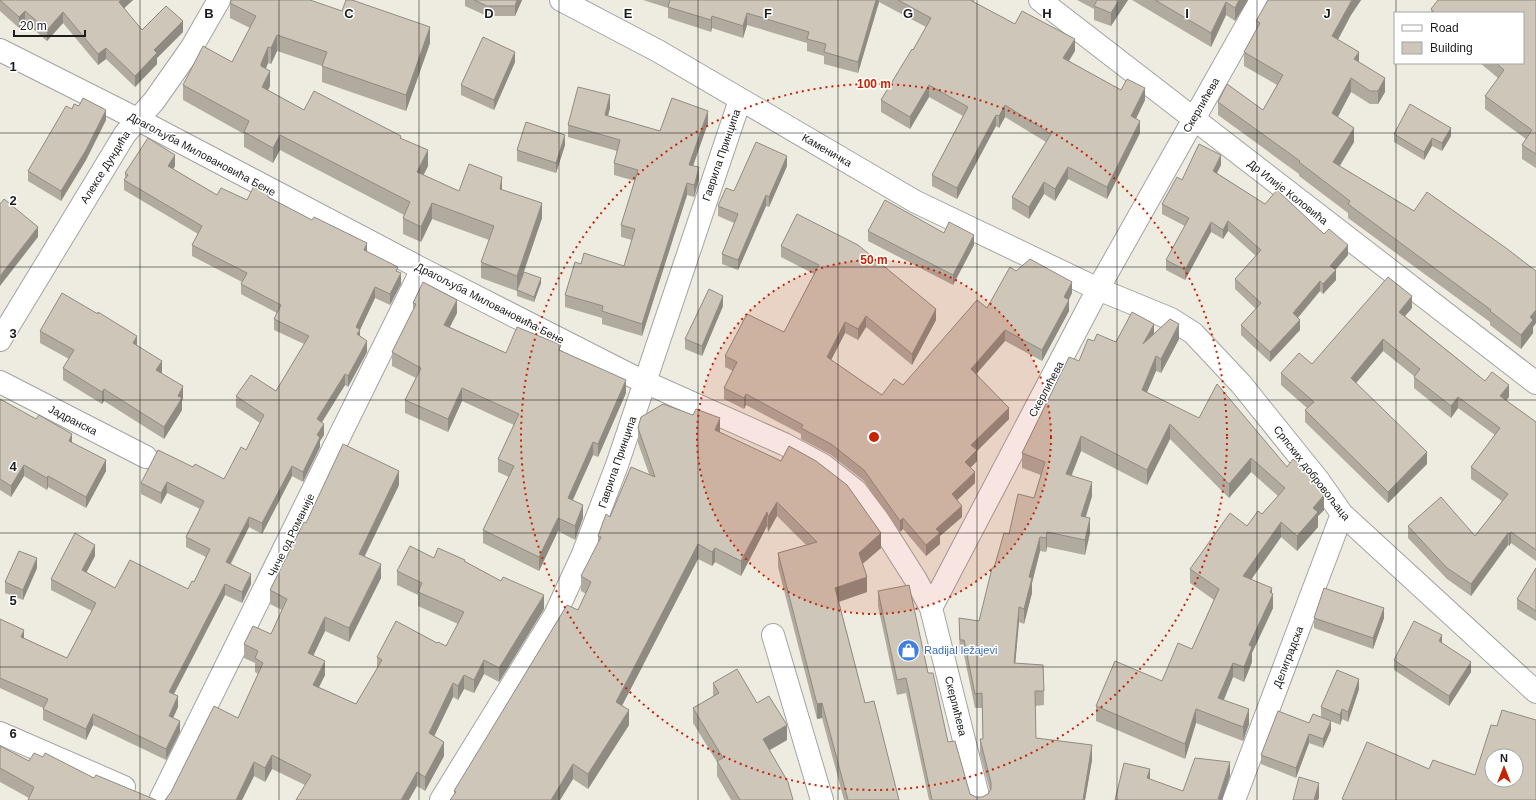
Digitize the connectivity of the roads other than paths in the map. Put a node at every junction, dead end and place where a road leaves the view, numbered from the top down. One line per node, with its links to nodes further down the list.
1 (219, 0): 7 (street, Алексе Дундића)
2 (561, 0): 6 (street, Каменичка)
3 (1040, 0): 8 (street, Др Илије Коловића)
4 (1261, 0): 8 (street, Скерлићева)
5 (0, 50): 7 (street, Драгољуба Миловановића Бене)
6 (740, 100): 10 (street, Каменичка); 13 (street, Гаврила Принципа)
7 (137, 119): 9 (street, Драгољуба Миловановића Бене); 11 (street, Алексе Дундића)
8 (1193, 119): 10 (street, Скерлићева); 14 (street, Др Илије Коловића)
9 (422, 269): 13 (street, Драгољуба Миловановића Бене); 22 (street, Чиче од Романије)
10 (1098, 289): 16 (street, Српских добровољаца); 17 (street, Скерлићева)
11 (0, 340)
12 (0, 382): 15 (street, Јадранска)
13 (644, 382): 17 (street, Драгољуба Миловановића Бене); 23 (street, Гаврила Принципа)
14 (1536, 383)
15 (146, 457)
16 (1342, 514): 19 (street, Српских добровољаца); 26 (street, Делиградска)
17 (931, 608): 25 (street, Скерлићева)
18 (773, 635): 24 (street)
19 (1536, 692)
20 (0, 733): 21 (street)
21 (152, 800)
22 (160, 800)
23 (441, 800)
24 (822, 800)
25 (979, 800)
26 (1234, 800)

